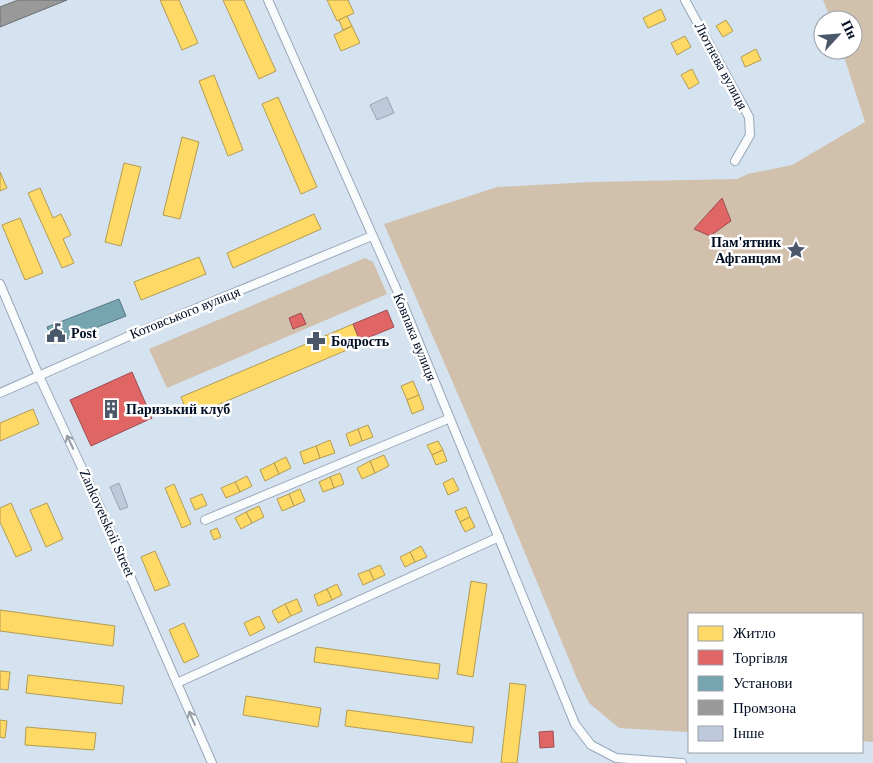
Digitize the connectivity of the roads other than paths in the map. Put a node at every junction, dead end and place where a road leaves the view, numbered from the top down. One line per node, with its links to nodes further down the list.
1 (268, 0): 4 (street, Ковпака вулиця)
2 (685, 0): 3 (street, Лютнева вулиця)
3 (735, 161)
4 (372, 236): 6 (street, Котовського вулиця); 8 (street, Ковпака вулиця)
5 (0, 284): 6 (street, Zankovetskoii Street)
6 (39, 376): 7 (street, Котовського вулиця); 11 (street, Zankovetskoii Street, one-way to 6)
7 (0, 393)
8 (448, 419): 9 (street); 10 (street, Ковпака вулиця)
9 (205, 520)
10 (499, 537): 11 (street); 13 (street, Ковпака вулиця)
11 (177, 683): 12 (street, Zankovetskoii Street, one-way to 11)
12 (212, 763)
13 (682, 763)

